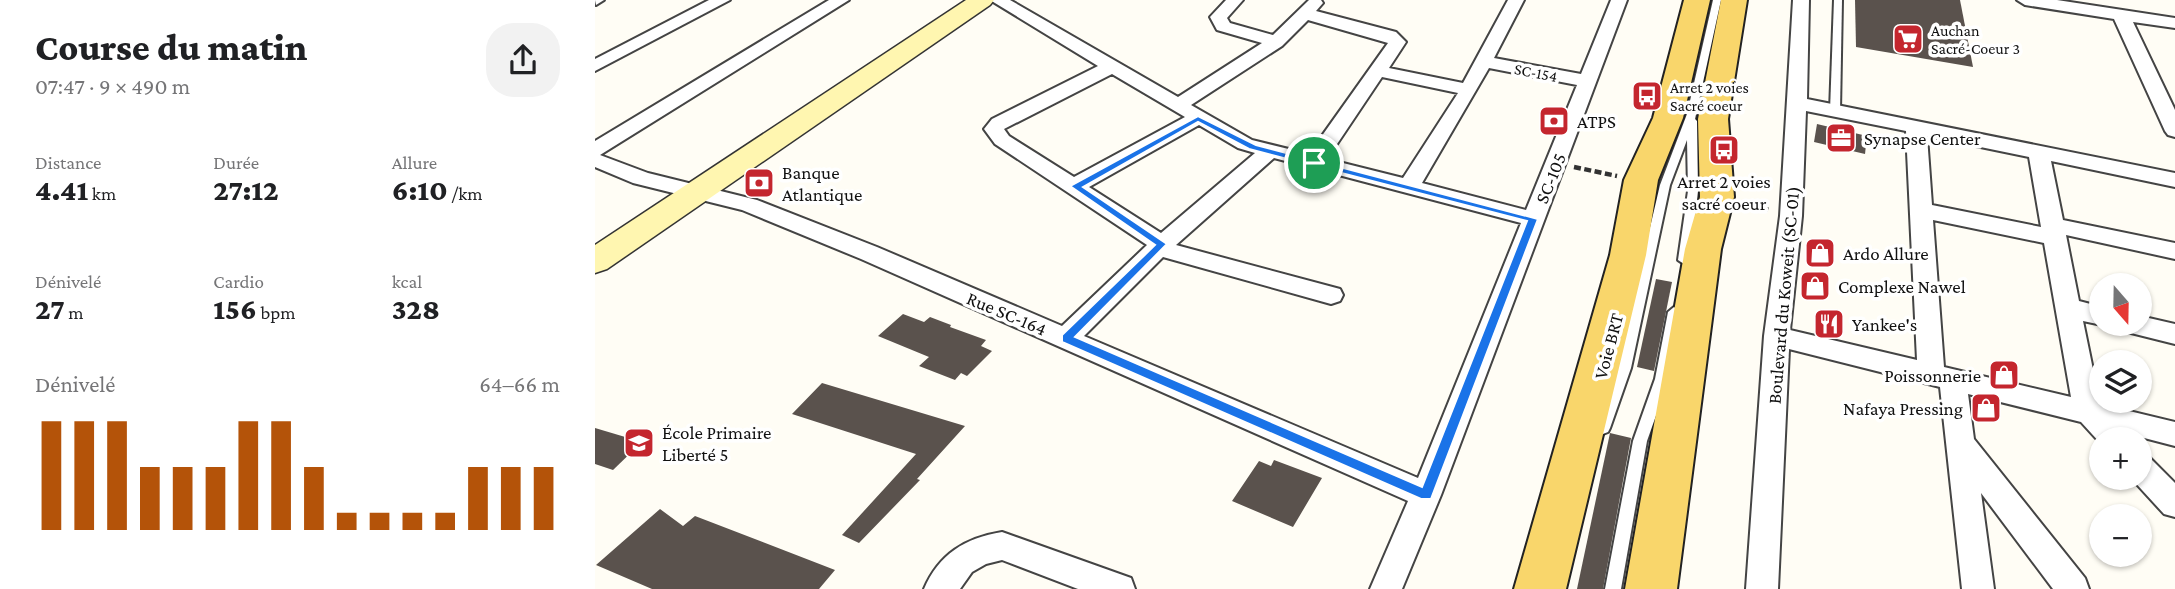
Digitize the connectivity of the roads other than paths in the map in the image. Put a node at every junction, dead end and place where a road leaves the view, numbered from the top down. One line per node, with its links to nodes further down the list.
1 (722, 0): 21 (street)
2 (841, 0): 33 (street)
3 (982, 0): 41 (street)
4 (998, 0): 22 (street)
5 (1235, 0): 19 (street)
6 (1494, 0): 14 (street)
7 (1619, 0): 24 (street, SC-105)
8 (1697, 0): 69 (main road)
9 (1717, 0): 29 (lane, Voie BRT)
10 (1734, 0): 71 (main road)
11 (1801, 0): 26 (street, Boulevard du Koweit (SC-01))
12 (1838, 0): 28 (lane)
13 (2025, 0): 15 (street)
14 (1515, 2): 20 (street)
15 (2096, 6): 17 (street)
16 (1312, 7): 19 (street); 23 (street)
17 (2121, 15): 18 (street); 32 (street)
18 (2175, 23)
19 (1276, 42): 27 (street)
20 (1484, 62): 24 (street, SC-154); 25 (street)
21 (595, 66)
22 (1111, 67): 27 (street); 39 (street)
23 (1379, 71): 25 (street); 37 (street)
24 (1587, 81): 43 (street, SC-105)
25 (1469, 90): 40 (street)
26 (1796, 103): 28 (street); 55 (street, Boulevard du Koweit (SC-01))
27 (1176, 106): 30 (street)
28 (1835, 111): 31 (street)
29 (1692, 114): 48 (lane, Voie BRT); 61 (lane, Voie BRT)
30 (1198, 118): 34 (street); 39 (street)
31 (1916, 128): 35 (street); 42 (street)
32 (2175, 131)
33 (595, 150)
34 (1269, 152): 37 (street); 45 (street)
35 (2039, 154): 38 (street); 44 (street)
36 (595, 160): 41 (street, Rue SC-164)
37 (1314, 163): 40 (street)
38 (2175, 180)
39 (1075, 186): 45 (street)
40 (1409, 186): 43 (street)
41 (699, 191): 47 (street); 56 (street, Rue SC-164)
42 (1921, 210): 44 (street); 57 (street)
43 (1533, 219): 64 (street, SC-105)
44 (2053, 231): 46 (street); 51 (street)
45 (1160, 246): 49 (street); 56 (street)
46 (2175, 251)
47 (595, 261)
48 (1681, 275)
49 (1331, 295)
50 (1676, 301): 70 (lane)
51 (2068, 308): 52 (street); 58 (street)
52 (2089, 313)
53 (2153, 329): 54 (street)
54 (2175, 334)
55 (1777, 336): 57 (street); 72 (street, Boulevard du Koweit (SC-01))
56 (1066, 338): 64 (street, Rue SC-164)
57 (1941, 375): 58 (street); 62 (street)
58 (2087, 410): 59 (street); 60 (street)
59 (2103, 427)
60 (2175, 434)
61 (1599, 442)
62 (1960, 443): 73 (street); 74 (street)
63 (2152, 480): 65 (street)
64 (1426, 495): 68 (street, SC-105)
65 (2175, 504)
66 (940, 589): 67 (street)
67 (1119, 589)
68 (1386, 589)
69 (1540, 589)
70 (1613, 589)
71 (1651, 589)
72 (1762, 589)
73 (1977, 589)
74 (2073, 589)

